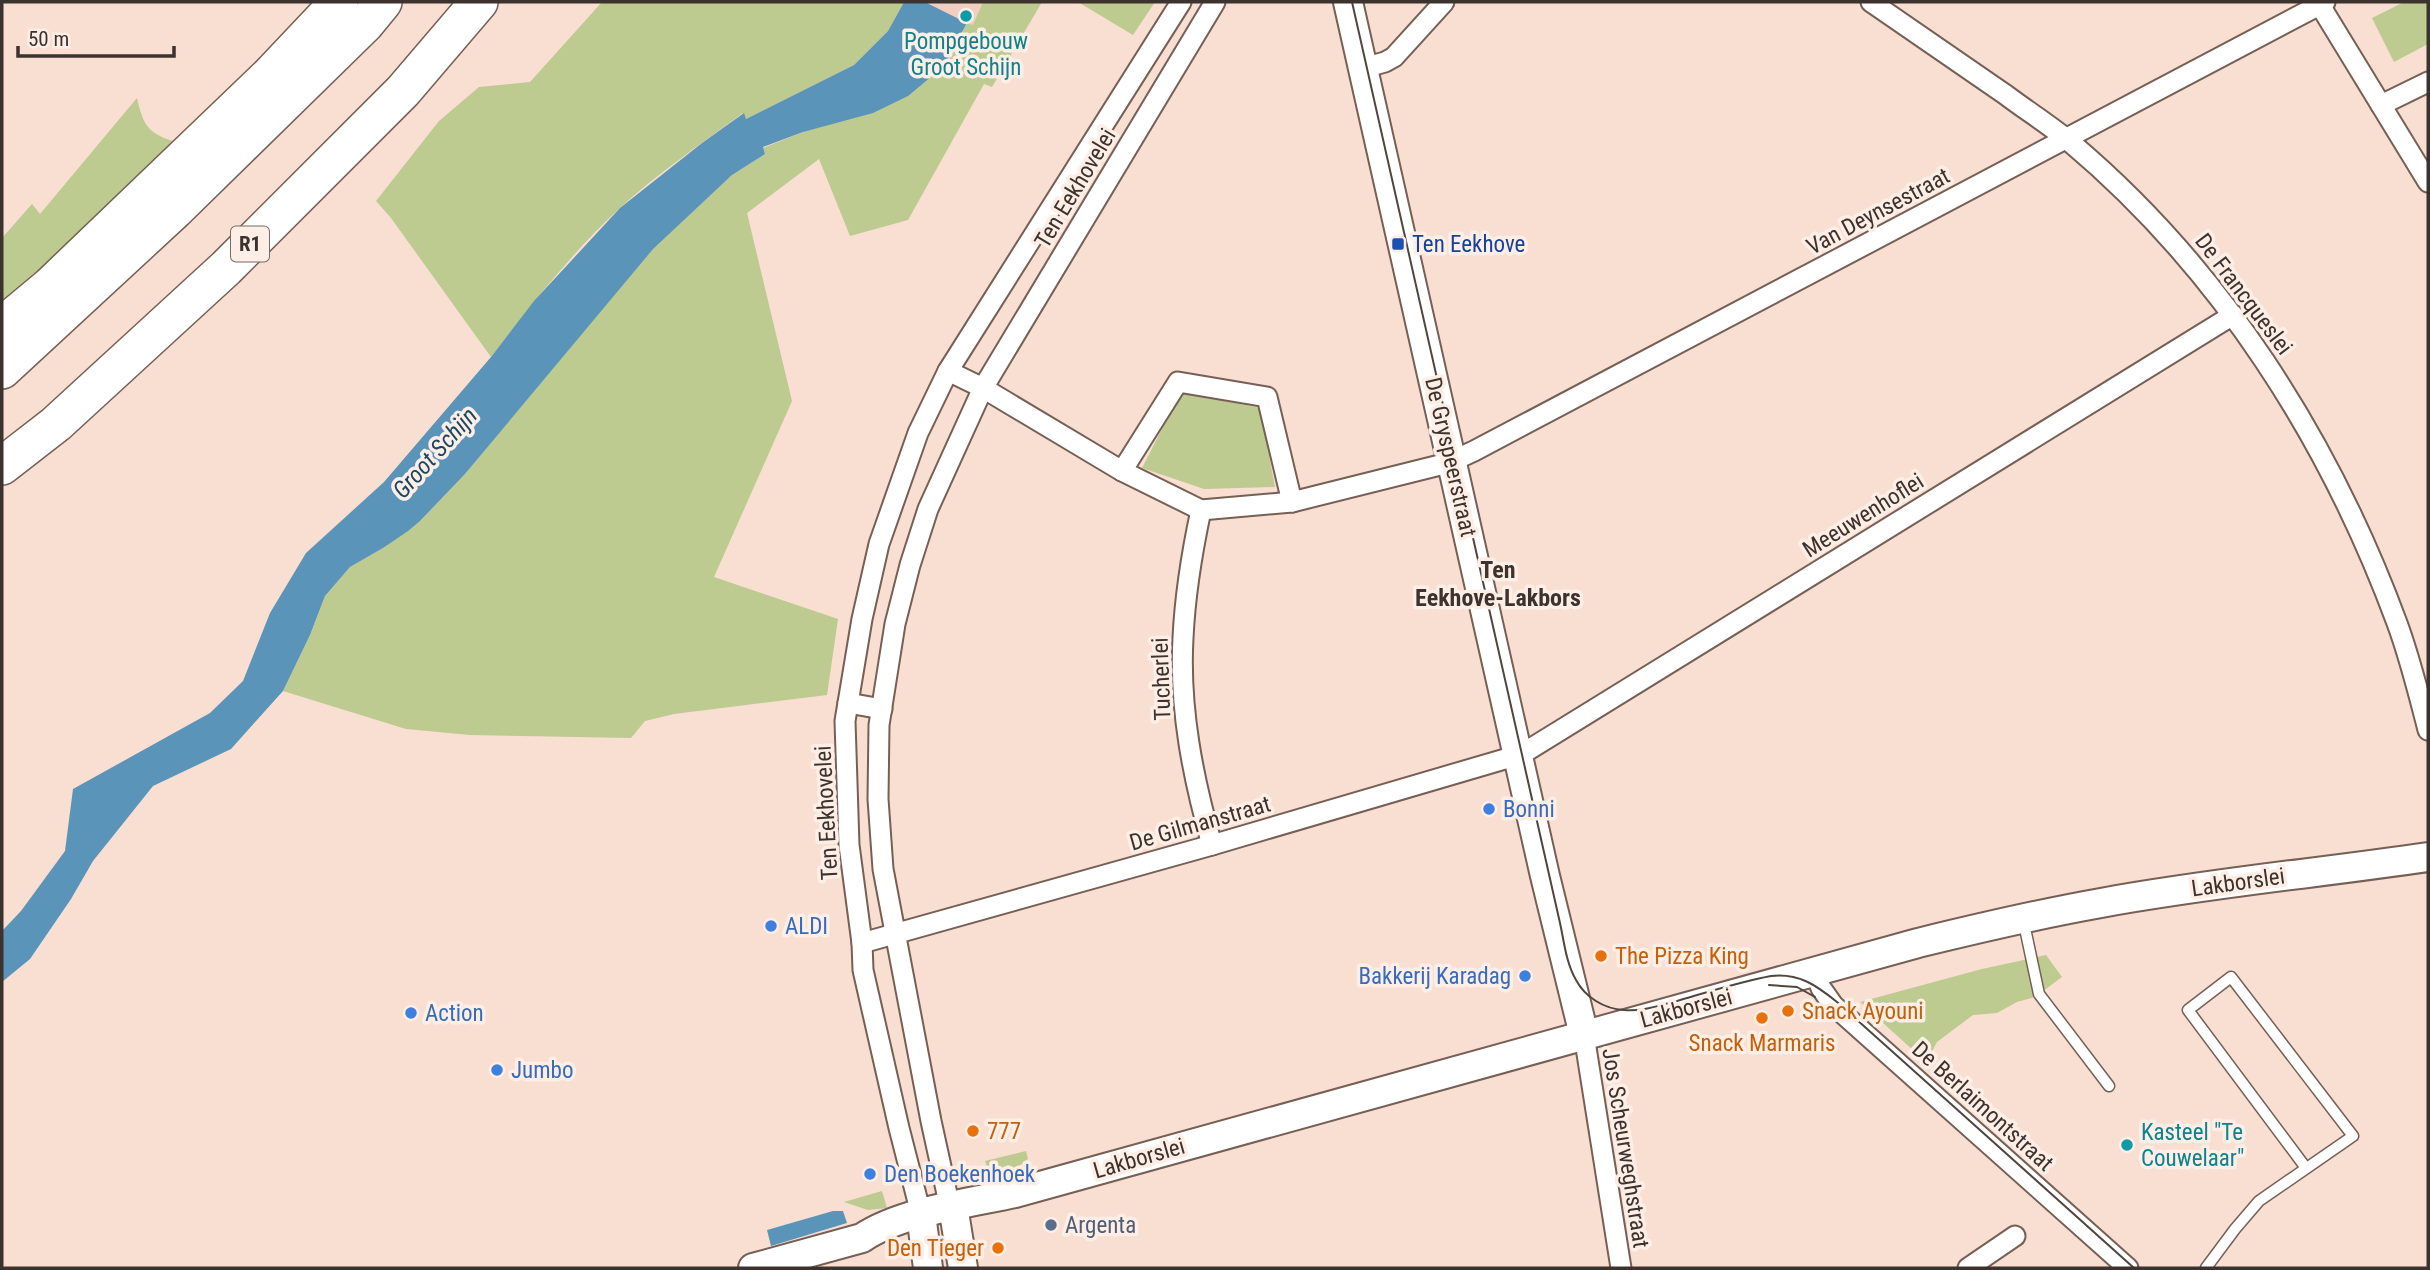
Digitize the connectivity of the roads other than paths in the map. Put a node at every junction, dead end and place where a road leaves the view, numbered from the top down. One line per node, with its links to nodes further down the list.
1 (321, 2): 12 (highway)
2 (339, 2): 12 (highway)
3 (383, 2): 19 (highway)
4 (479, 2): 23 (highway, R1)
5 (1181, 2): 20 (street, Ten Eekhovelei)
6 (1348, 2): 11 (street, De Gryspeerstraat)
7 (1444, 2): 11 (street)
8 (1871, 2): 15 (street, De Francqueslei)
9 (2321, 3): 14 (street); 15 (street, Van Deynsestraat)
10 (1205, 5): 21 (street, Ten Eekhovelei)
11 (1363, 68): 22 (street, De Gryspeerstraat)
12 (271, 74): 18 (highway)
13 (2428, 82): 14 (street)
14 (2381, 105): 16 (street)
15 (2068, 139): 17 (street, De Francqueslei); 22 (street, Van Deynsestraat)
16 (2428, 182)
17 (2233, 315): 29 (street, De Francqueslei); 30 (street, Meeuwenhoflei)
18 (2, 326)
19 (2, 370)
20 (948, 371): 21 (street); 27 (street, Ten Eekhovelei)
21 (984, 388): 24 (street); 28 (street, Ten Eekhovelei)
22 (1451, 462): 25 (street, Van Deynsestraat); 30 (street, De Gryspeerstraat)
23 (2, 466)
24 (1122, 471): 25 (street); 26 (street)
25 (1292, 502): 26 (street, Van Deynsestraat)
26 (1201, 510): 31 (street, Tucherlei)
27 (847, 712): 28 (street, Ten Eekhovelei); 35 (street, Ten Eekhovelei)
28 (880, 717): 34 (street, Ten Eekhovelei)
29 (2428, 730)
30 (1518, 756): 31 (street, De Gilmanstraat); 37 (street, De Gryspeerstraat)
31 (1212, 845): 34 (street, De Gilmanstraat)
32 (2428, 857): 33 (street, Lakborslei)
33 (2022, 918): 36 (street, Lakborslei); 38 (lane)
34 (895, 934): 35 (street); 39 (street, Ten Eekhovelei)
35 (862, 943): 40 (street, Ten Eekhovelei)
36 (1815, 973): 37 (street, Lakborslei); 50 (street, De Berlaimontstraat)
37 (1584, 1035): 42 (street, Lakborslei); 48 (street, Jos Scheurweghstraat)
38 (2109, 1086)
39 (930, 1121): 40 (street); 42 (street, Ten Eekhovelei)
40 (899, 1128): 43 (street, Ten Eekhovelei)
41 (2306, 1168): 41 (lane); 51 (lane)
42 (955, 1213): 43 (street, Lakborslei); 47 (street)
43 (923, 1222): 45 (street); 46 (street)
44 (2015, 1237): 49 (street)
45 (752, 1268)
46 (928, 1268)
47 (963, 1268)
48 (1621, 1268)
49 (1968, 1268)
50 (2127, 1268)
51 (2206, 1268)

